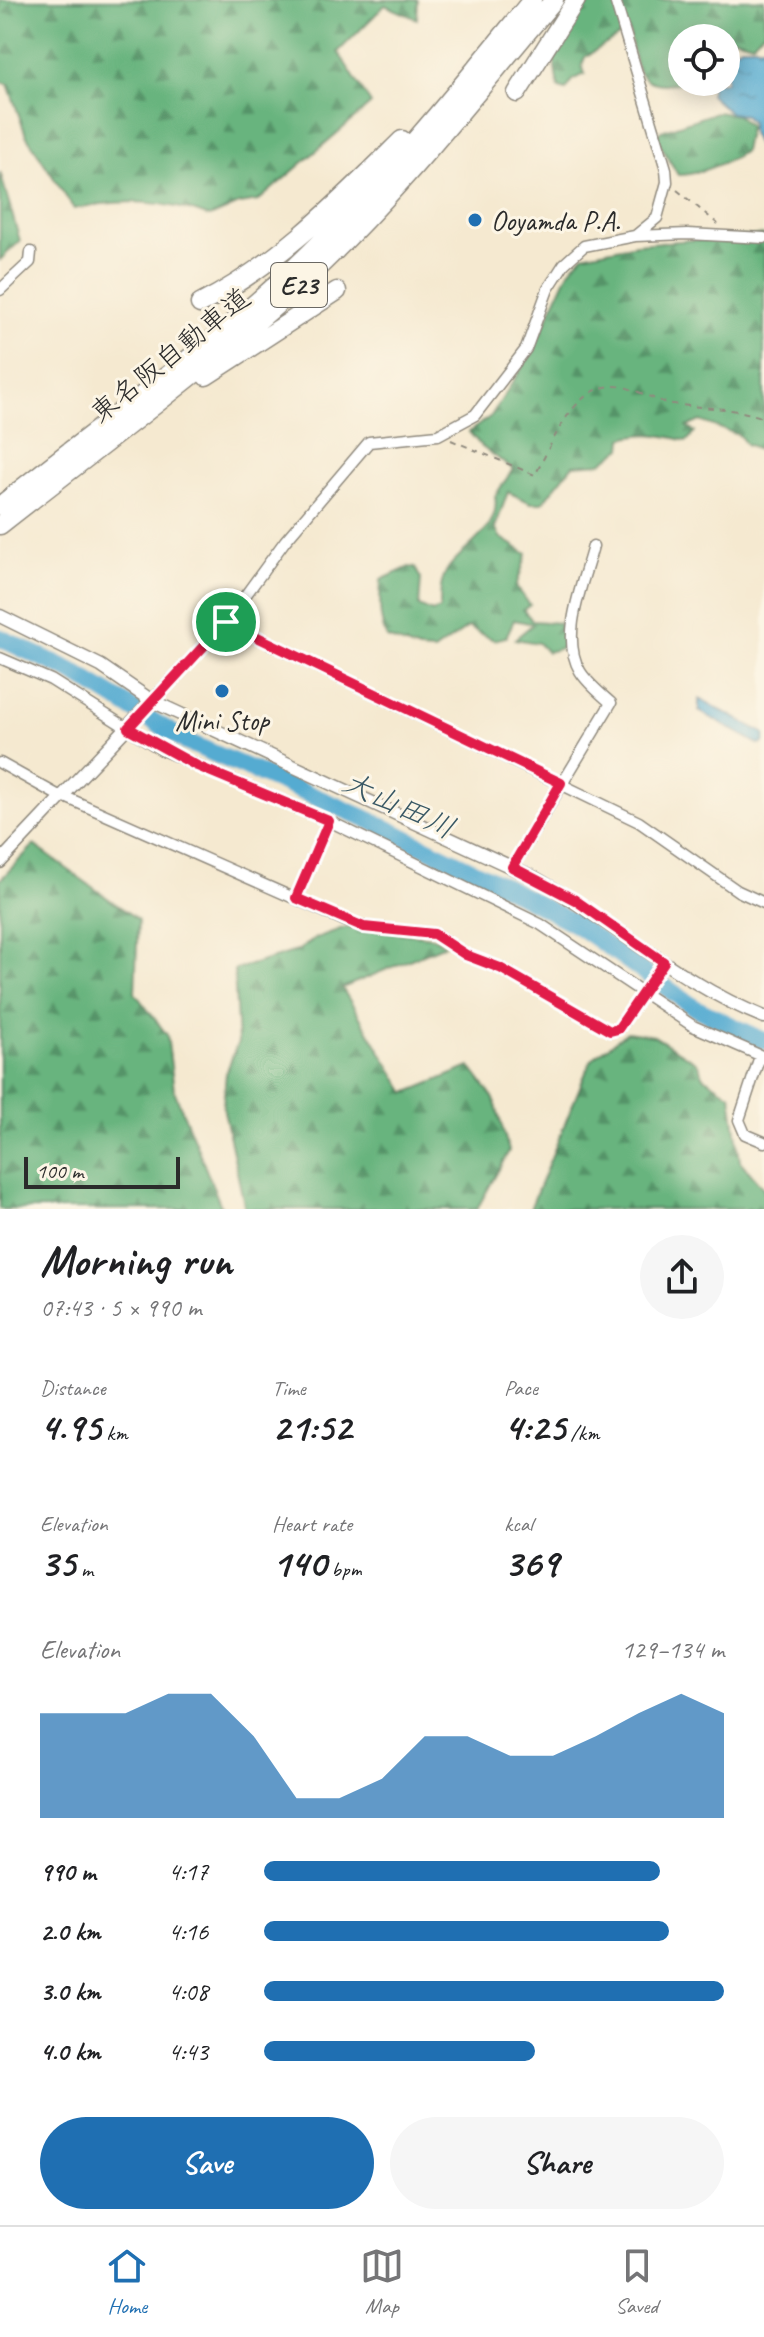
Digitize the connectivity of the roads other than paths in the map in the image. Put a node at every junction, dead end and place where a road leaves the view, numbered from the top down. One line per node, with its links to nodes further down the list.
1 (532, 0): 5 (highway, 東名阪自動車道 / E23)
2 (554, 0): 13 (highway, 東名阪自動車道 / E23)
3 (576, 0): 6 (highway)
4 (615, 0): 7 (street)
5 (482, 61): 12 (highway); 14 (highway, 東名阪自動車道 / E23)
6 (517, 93)
7 (635, 236): 8 (street); 18 (street)
8 (764, 238)
9 (31, 252): 10 (street)
10 (0, 290)
11 (337, 291): 13 (highway)
12 (200, 304)
13 (145, 412): 15 (highway, 東名阪自動車道 / E23)
14 (0, 506)
15 (0, 525)
16 (593, 546): 23 (street)
17 (0, 616): 20 (street)
18 (226, 622): 20 (street); 23 (street)
19 (0, 658): 21 (street)
20 (151, 703): 21 (street); 27 (street)
21 (129, 726): 24 (street); 25 (street)
22 (0, 763): 24 (street)
23 (561, 783): 27 (street); 29 (street)
24 (62, 796): 26 (street); 28 (street)
25 (329, 821): 28 (street); 31 (street)
26 (0, 862)
27 (512, 867): 30 (street)
28 (296, 898): 31 (street)
29 (764, 903)
30 (664, 962): 31 (street); 32 (street)
31 (643, 993): 33 (street)
32 (764, 1017)
33 (762, 1056): 34 (street)
34 (764, 1142)

